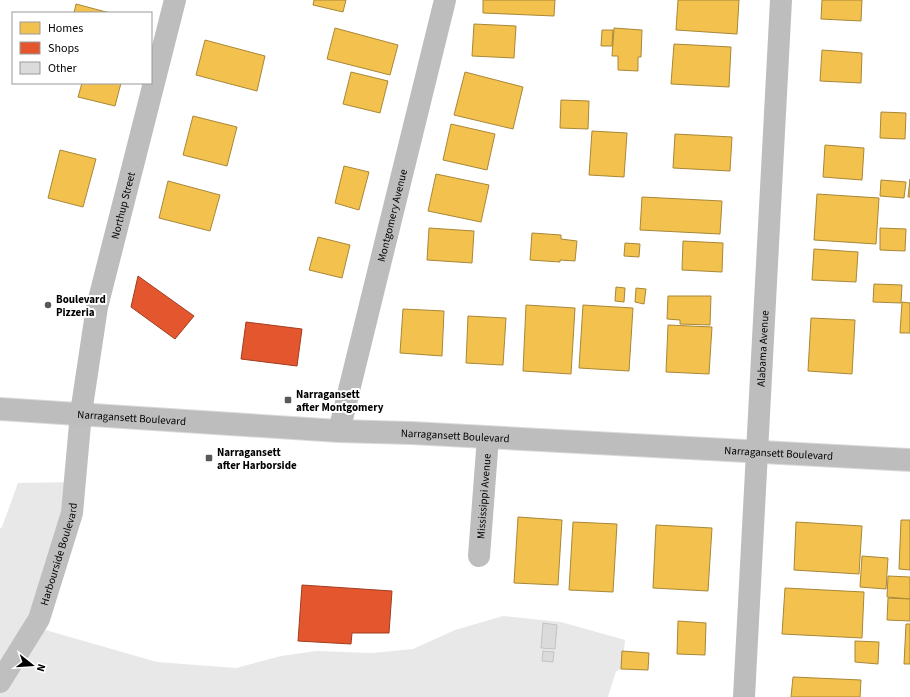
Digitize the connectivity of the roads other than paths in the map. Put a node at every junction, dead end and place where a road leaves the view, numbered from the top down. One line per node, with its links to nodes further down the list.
1 (175, 0): 5 (street, Northup Street)
2 (445, 0): 6 (street, Montgomery Avenue)
3 (781, 0): 8 (street, Alabama Avenue)
4 (0, 409): 5 (street, Narragansett Boulevard)
5 (81, 413): 6 (street, Narragansett Boulevard); 11 (street, Harbourside Boulevard)
6 (339, 431): 7 (street, Narragansett Boulevard)
7 (488, 437): 8 (street, Narragansett Boulevard); 10 (street, Mississippi Avenue)
8 (757, 452): 9 (street, Narragansett Boulevard); 12 (street, Alabama Avenue)
9 (910, 460)
10 (479, 556)
11 (0, 682)
12 (744, 697)

